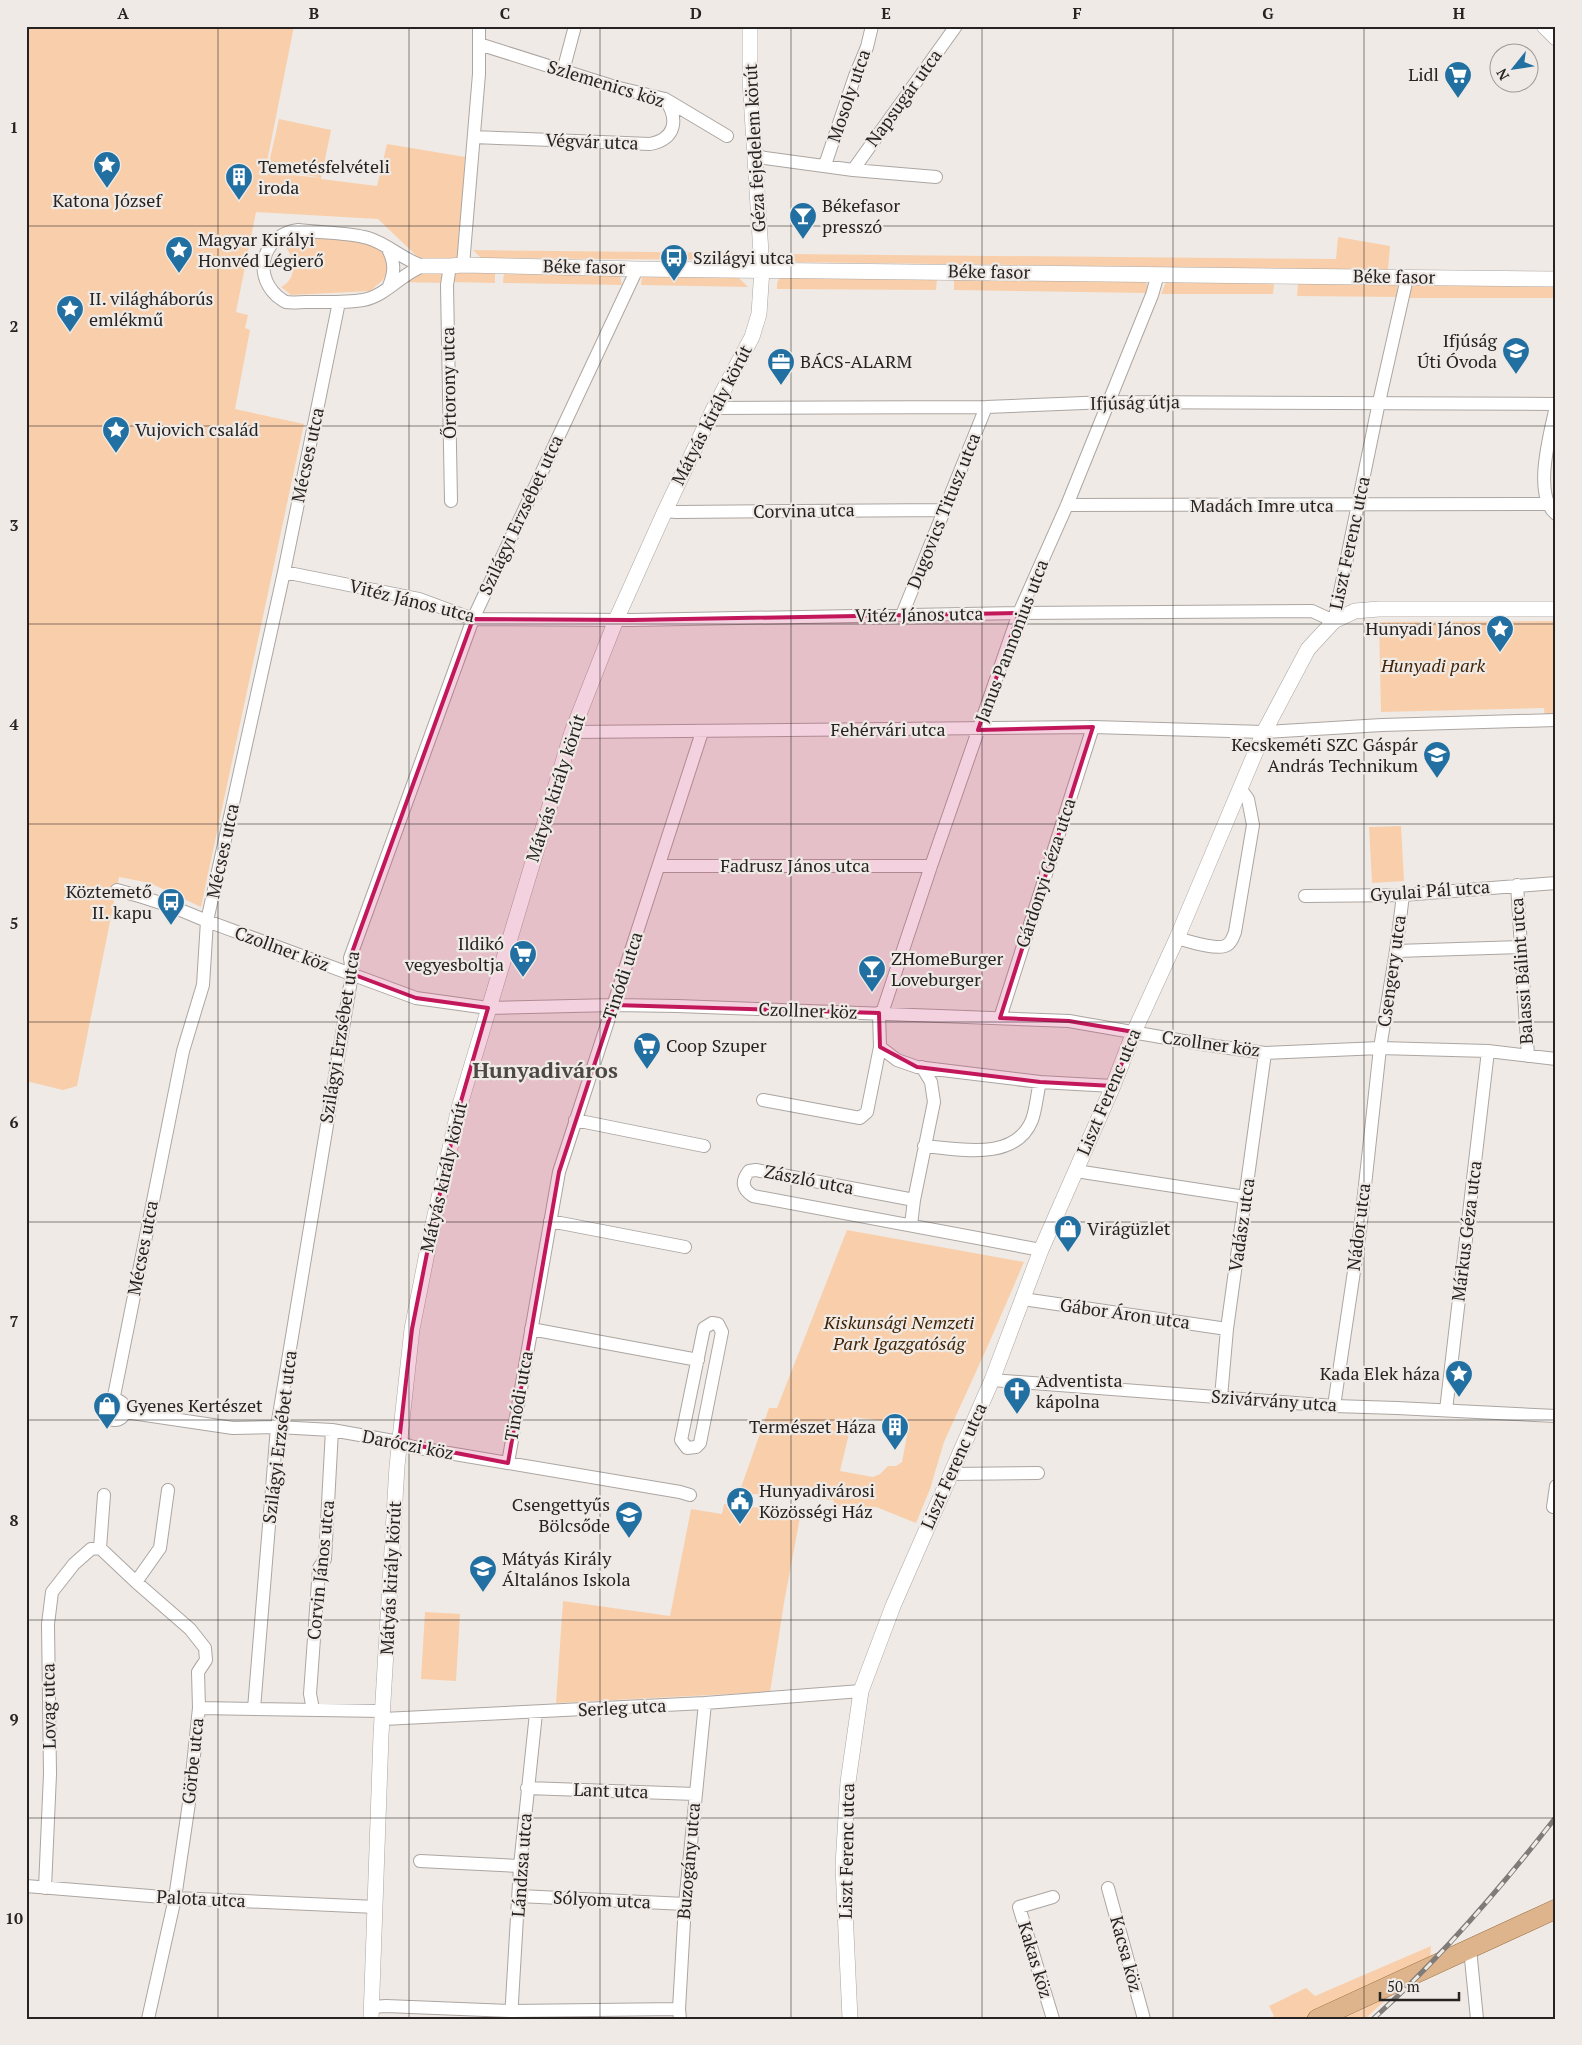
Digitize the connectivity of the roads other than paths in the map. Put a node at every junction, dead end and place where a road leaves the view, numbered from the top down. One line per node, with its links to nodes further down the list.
1 (479, 26): 8 (street)
2 (576, 26): 9 (street)
3 (750, 26): 13 (street, Géza fejedelem körút)
4 (872, 26): 14 (street, Mosoly utca)
5 (956, 26): 15 (street, Napsugár utca)
6 (1544, 26): 7 (street)
7 (1556, 38)
8 (479, 44): 9 (street, Szlemenics köz); 12 (street)
9 (563, 71): 10 (street, Szlemenics köz)
10 (665, 99): 11 (street, Szlemenics köz); 12 (street, Végvár utca)
11 (727, 136)
12 (474, 137): 19 (street)
13 (754, 154): 14 (street); 21 (street, Géza fejedelem körút)
14 (825, 165): 15 (street)
15 (853, 170): 16 (street)
16 (936, 177)
17 (387, 247): 18 (street, Béke fasor); 25 (street); 26 (street, Béke fasor)
18 (423, 266): 19 (street, Béke fasor); 25 (street, Béke fasor)
19 (457, 266): 20 (street, Béke fasor); 32 (street, Őrtorony utca)
20 (637, 269): 21 (street, Béke fasor); 42 (street, Szilágyi Erzsébet utca)
21 (762, 269): 22 (street, Béke fasor); 31 (street, Mátyás király körút)
22 (1158, 274): 23 (street, Béke fasor); 27 (street, Janus Pannonius utca)
23 (1406, 278): 24 (street, Béke fasor); 28 (street, Liszt Ferenc utca)
24 (1556, 279)
25 (389, 286): 26 (street, Béke fasor)
26 (339, 302): 38 (street, Mécses utca)
27 (1108, 402): 28 (street, Ifjúság útja); 30 (street, Ifjúság útja); 33 (street, Janus Pannonius utca)
28 (1379, 402): 29 (street, Ifjúság útja); 34 (street, Liszt Ferenc utca)
29 (1556, 405): 35 (street)
30 (986, 407): 31 (street, Ifjúság útja); 36 (street, Dugovics Titusz utca)
31 (714, 408): 37 (street, Mátyás király körút)
32 (451, 501)
33 (1067, 505): 34 (street, Madách Imre utca); 40 (street, Janus Pannonius utca)
34 (1358, 506): 35 (street, Madách Imre utca); 44 (street, Liszt Ferenc utca)
35 (1551, 509)
36 (944, 510): 37 (street, Corvina utca); 41 (street, Dugovics Titusz utca)
37 (665, 511): 43 (street, Mátyás király körút)
38 (284, 572): 42 (street, Vitéz János utca); 59 (street, Mécses utca)
39 (1556, 609): 44 (street)
40 (1019, 613): 41 (street, Vitéz János utca); 44 (street, Vitéz János utca); 47 (street, Janus Pannonius utca)
41 (902, 616): 43 (street, Vitéz János utca)
42 (473, 619): 43 (street, Vitéz János utca); 63 (street, Szilágyi Erzsébet utca)
43 (616, 620): 48 (street, Mátyás király körút)
44 (1334, 621): 50 (street, Liszt Ferenc utca)
45 (1556, 720): 50 (street, Fehérvári utca)
46 (1093, 727): 47 (street, Fehérvári utca); 50 (street, Fehérvári utca); 67 (street, Gárdonyi Géza utca)
47 (978, 730): 49 (street, Fehérvári utca); 53 (street, Janus Pannonius utca)
48 (572, 732): 49 (street, Fehérvári utca); 65 (street, Mátyás király körút)
49 (702, 732): 52 (street, Tinódi utca)
50 (1264, 732): 51 (street, Liszt Ferenc utca)
51 (1240, 788): 60 (street, Liszt Ferenc utca); 60 (street)
52 (660, 866): 53 (street, Fadrusz János utca); 64 (street, Tinódi utca)
53 (931, 866): 66 (street, Janus Pannonius utca)
54 (1556, 883): 55 (street, Gyulai Pál utca)
55 (1516, 885): 57 (street, Gyulai Pál utca); 61 (street, Balassi Bálint utca)
56 (117, 890): 59 (street, Czollner köz)
57 (1403, 894): 58 (street, Gyulai Pál utca); 62 (street, Csengery utca)
58 (1305, 896)
59 (207, 921): 63 (street, Czollner köz); 97 (street, Mécses utca)
60 (1176, 938): 68 (street, Liszt Ferenc utca)
61 (1521, 947): 62 (street); 73 (street, Balassi Bálint utca)
62 (1396, 951): 70 (street, Csengery utca)
63 (352, 974): 65 (street, Czollner köz); 99 (street, Szilágyi Erzsébet utca)
64 (614, 1005): 65 (street, Czollner köz); 66 (street, Czollner köz); 79 (street, Tinódi utca)
65 (488, 1008): 101 (street, Mátyás király körút)
66 (880, 1013): 67 (street, Czollner köz); 69 (street)
67 (1000, 1018): 68 (street, Czollner köz)
68 (1134, 1032): 72 (street, Czollner köz); 77 (street, Liszt Ferenc utca)
69 (880, 1047): 75 (street); 78 (street)
70 (1380, 1048): 71 (street, Czollner köz); 72 (street, Czollner köz); 95 (street, Nádor utca)
71 (1488, 1051): 73 (street, Czollner köz); 96 (street, Márkus Géza utca)
72 (1265, 1053): 83 (street, Vadász utca)
73 (1528, 1056): 74 (street, Czollner köz)
74 (1556, 1059)
75 (922, 1067): 76 (street); 81 (street)
76 (1040, 1082): 77 (street); 81 (street)
77 (1113, 1086): 82 (street, Liszt Ferenc utca)
78 (763, 1100)
79 (576, 1120): 80 (street); 85 (street, Tinódi utca)
80 (704, 1146)
81 (924, 1146): 84 (street)
82 (1076, 1171): 83 (street); 88 (street, Liszt Ferenc utca)
83 (1245, 1198): 91 (street, Vadász utca)
84 (914, 1200): 86 (street); 86 (street, Zászló utca)
85 (550, 1221): 87 (street); 90 (street, Tinódi utca)
86 (911, 1225): 88 (street, Zászló utca)
87 (686, 1247)
88 (1041, 1250): 89 (street, Liszt Ferenc utca)
89 (1023, 1300): 91 (street, Gábor Áron utca); 93 (street, Liszt Ferenc utca)
90 (531, 1329): 92 (street, Tinódi utca); 102 (street, Tinódi utca)
91 (1228, 1329): 94 (street, Vadász utca)
92 (698, 1360): 92 (street)
93 (992, 1380): 94 (street, Szivárvány utca); 104 (street, Liszt Ferenc utca)
94 (1221, 1398): 95 (street, Szivárvány utca)
95 (1334, 1406): 96 (street, Szivárvány utca)
96 (1446, 1410): 98 (street, Szivárvány utca)
97 (125, 1412): 99 (street, Daróczi köz)
98 (1556, 1416)
99 (277, 1427): 100 (street, Daróczi köz); 115 (street, Szilágyi Erzsébet utca)
100 (332, 1430): 101 (street, Daróczi köz); 116 (street, Corvin János utca)
101 (399, 1442): 102 (street, Daróczi köz); 118 (street, Mátyás király körút)
102 (508, 1463): 108 (street, Daróczi köz)
103 (1038, 1473): 104 (street)
104 (951, 1474): 112 (street, Liszt Ferenc utca)
105 (1556, 1486): 109 (street)
106 (168, 1490): 111 (street)
107 (104, 1495): 110 (street)
108 (690, 1495)
109 (1553, 1507)
110 (100, 1548): 111 (street, Görbe utca); 124 (street, Lovag utca)
111 (136, 1582): 114 (street, Görbe utca)
112 (861, 1690): 113 (street, Serleg utca); 137 (street, Liszt Ferenc utca)
113 (705, 1703): 117 (street, Serleg utca); 120 (street, Buzogány utca)
114 (199, 1708): 115 (street, Serleg utca); 127 (street, Görbe utca)
115 (254, 1709): 116 (street, Serleg utca)
116 (313, 1709): 118 (street, Serleg utca)
117 (536, 1713): 118 (street, Serleg utca); 119 (street, Lándzsa utca)
118 (383, 1715): 130 (street, Mátyás király körút)
119 (527, 1788): 120 (street, Lant utca); 122 (street, Lándzsa utca)
120 (695, 1794): 129 (street, Buzogány utca)
121 (420, 1862): 122 (street)
122 (520, 1866): 126 (street, Lándzsa utca)
123 (26, 1886): 124 (street, Palota utca)
124 (45, 1888): 127 (street, Palota utca)
125 (1108, 1888): 139 (street, Kacsa köz)
126 (520, 1896): 129 (street, Sólyom utca); 135 (street, Lándzsa utca)
127 (176, 1898): 130 (street, Palota utca); 136 (street, Görbe utca)
128 (1053, 1898): 138 (street, Kakas köz)
129 (685, 1904): 134 (street, Buzogány utca)
130 (376, 1907): 133 (street, Mátyás király körút)
131 (1556, 1909): 132 (main road)
132 (1470, 1949): 140 (main road); 141 (street)
133 (372, 2013): 135 (street)
134 (679, 2014): 135 (street)
135 (511, 2015)
136 (148, 2019)
137 (850, 2019)
138 (1053, 2019)
139 (1144, 2019)
140 (1317, 2019)
141 (1477, 2019)

